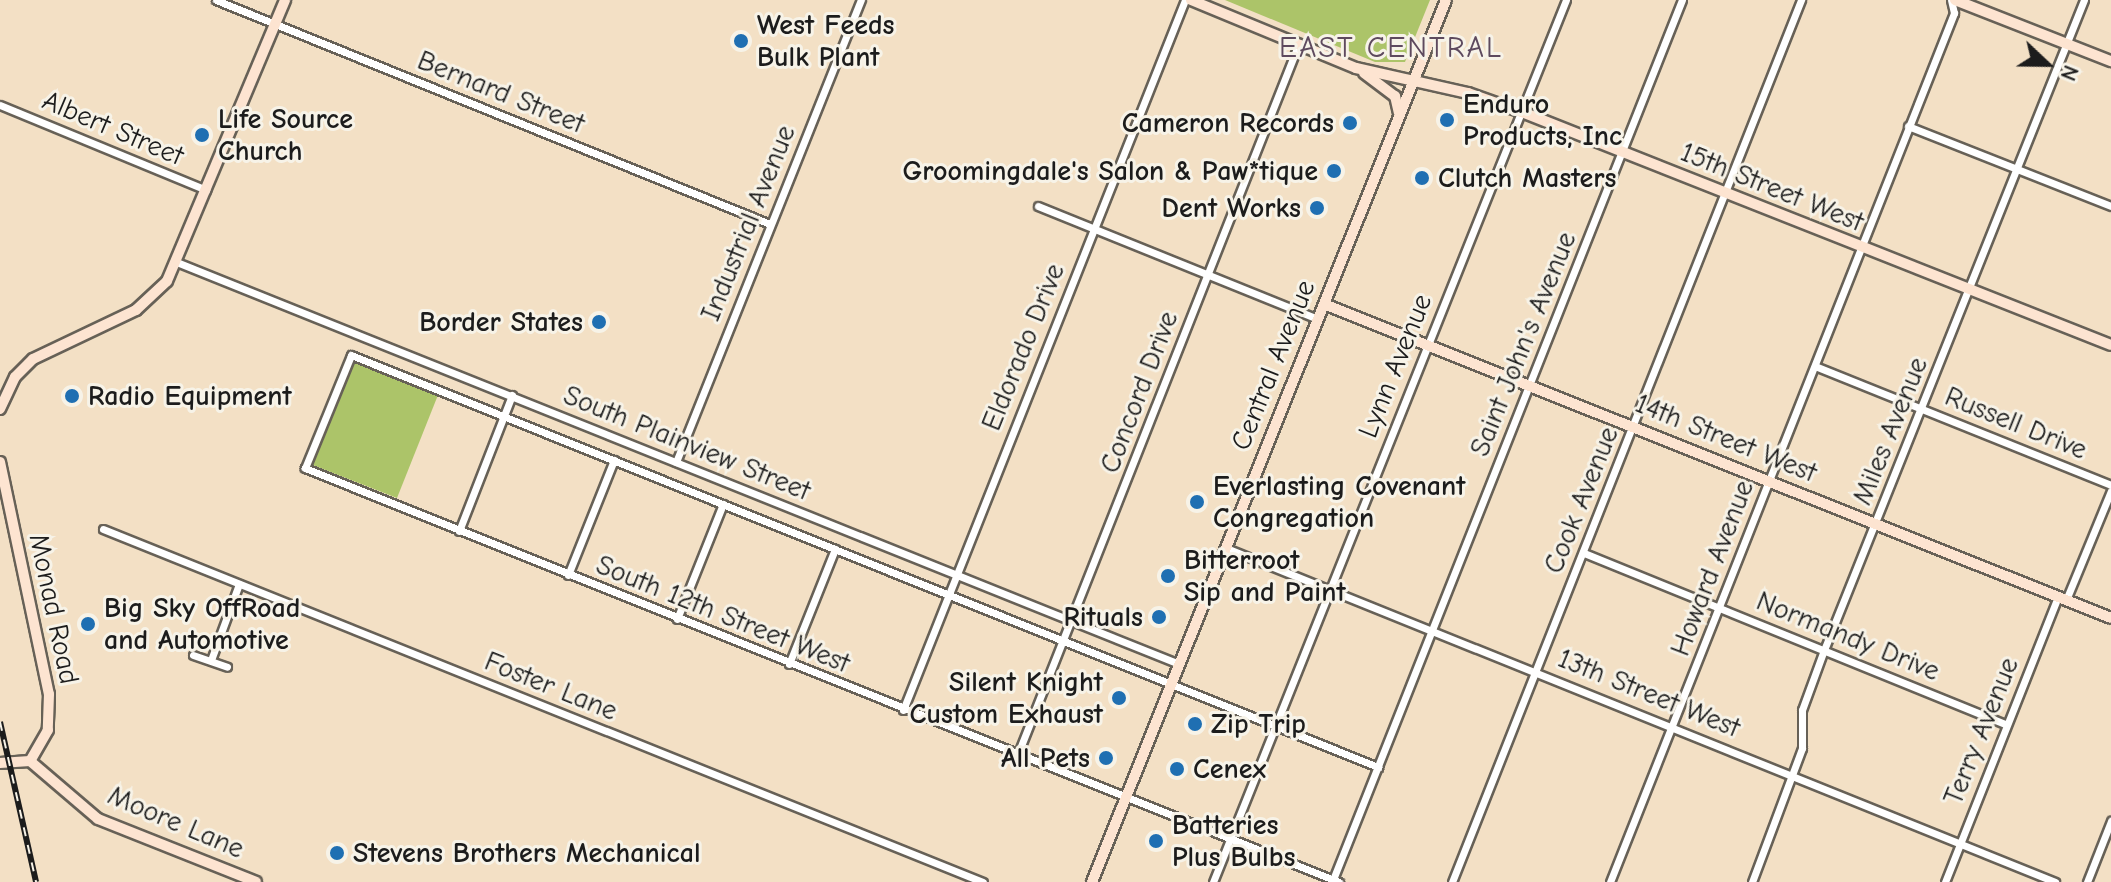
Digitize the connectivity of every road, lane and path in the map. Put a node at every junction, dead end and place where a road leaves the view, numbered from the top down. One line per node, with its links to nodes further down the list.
1 (216, 0): 11 (street, Bernard Street)
2 (285, 0): 11 (street)
3 (861, 0): 27 (street, Industrial Avenue)
4 (1188, 0): 12 (street); 28 (street, Eldorado Drive)
5 (1446, 0): 16 (street, Central Avenue)
6 (1566, 0): 18 (street, Lynn Avenue)
7 (1682, 0): 21 (street, Saint John's Avenue)
8 (1801, 0): 24 (street, Cook Avenue)
9 (1953, 0): 13 (street); 20 (street, Howard Avenue)
10 (2084, 0): 13 (street, Miles Avenue)
11 (275, 25): 23 (street); 27 (street, Bernard Street)
12 (1299, 43): 15 (street); 31 (street, Concord Drive)
13 (2068, 44): 14 (street); 22 (street, Miles Avenue)
14 (2111, 61)
15 (1356, 68): 16 (street, 15th Street West); 19 (street)
16 (1413, 81): 18 (street, 15th Street West); 19 (street, Central Avenue)
17 (0, 105): 23 (street, Albert Street)
18 (1522, 112): 21 (street, 15th Street West); 35 (street, Lynn Avenue)
19 (1397, 123): 33 (street, Central Avenue)
20 (1908, 126): 22 (street); 29 (street, Howard Avenue)
21 (1623, 153): 24 (street, 15th Street West); 38 (street, Saint John's Avenue)
22 (2017, 168): 26 (street); 32 (street, Miles Avenue)
23 (208, 191): 30 (street)
24 (1728, 195): 29 (street, 15th Street West); 43 (street, Cook Avenue)
25 (1038, 206): 28 (street)
26 (2111, 206)
27 (770, 224): 46 (street, Industrial Avenue)
28 (1094, 227): 31 (street); 59 (street, Eldorado Drive)
29 (1859, 247): 32 (street, 15th Street West); 37 (street, Howard Avenue)
30 (179, 263): 39 (street, South Plainview Street); 40 (street)
31 (1208, 275): 34 (street); 67 (street, Concord Drive)
32 (1969, 290): 36 (street, 15th Street West); 41 (street, Miles Avenue)
33 (1324, 304): 34 (street, Central Avenue); 35 (street, 14th Street West)
34 (1317, 319): 55 (street, Central Avenue)
35 (1427, 344): 38 (street, 14th Street West); 61 (street, Lynn Avenue)
36 (2111, 345)
37 (1815, 366): 41 (street, Russell Drive); 48 (street, Howard Avenue)
38 (1529, 386): 43 (street, 14th Street West); 68 (street, Saint John's Avenue)
39 (512, 395): 42 (street); 46 (street, South Plainview Street)
40 (0, 409)
41 (1923, 409): 49 (street, Russell Drive); 52 (street, Miles Avenue)
42 (504, 416): 44 (street, South Plainview Street); 47 (street, South Plainview Street); 54 (street)
43 (1634, 427): 48 (street, 14th Street West); 57 (street, Cook Avenue)
44 (614, 460): 51 (street, South Plainview Street); 58 (street)
45 (0, 462): 83 (street, Monad Road)
46 (676, 462): 59 (street, South Plainview Street)
47 (305, 468): 54 (street, South 12th Street West)
48 (1769, 481): 52 (street, 14th Street West); 64 (street, Howard Avenue)
49 (2111, 485)
50 (2111, 491): 63 (street, Terry Avenue)
51 (723, 504): 56 (street, South Plainview Street); 66 (street)
52 (1877, 524): 63 (street, 14th Street West); 70 (street, Miles Avenue)
53 (103, 529): 60 (street, Foster Lane)
54 (459, 531): 58 (street, South 12th Street West)
55 (1226, 548): 61 (street, 13th Street West); 74 (street, Central Avenue)
56 (835, 549): 62 (street, South Plainview Street); 73 (street)
57 (1584, 553): 64 (street, Normandy Drive); 76 (street, Cook Avenue)
58 (568, 575): 66 (street, South 12th Street West)
59 (956, 576): 62 (street, Eldorado Drive); 67 (street, South Plainview Street)
60 (239, 584): 72 (street); 93 (street, Foster Lane)
61 (1329, 590): 68 (street, 13th Street West); 80 (street, Lynn Avenue)
62 (949, 595): 69 (street, South Plainview Street); 78 (street, Eldorado Drive)
63 (2062, 598): 65 (street, 14th Street West); 79 (street, Terry Avenue)
64 (1720, 608): 70 (street, Normandy Drive); 81 (street, Howard Avenue)
65 (2111, 618)
66 (677, 619): 73 (street, South 12th Street West)
67 (1073, 622): 69 (street, Concord Drive); 74 (street, South Plainview Street)
68 (1433, 631): 76 (street, 13th Street West); 85 (street, Saint John's Avenue)
69 (1064, 641): 77 (street, South Plainview Street); 82 (street, Concord Drive)
70 (1824, 650): 79 (street, Normandy Drive); 86 (street, Miles Avenue)
71 (193, 655): 72 (street)
72 (211, 660): 75 (street)
73 (789, 664): 78 (street, South 12th Street West)
74 (1179, 664): 77 (street, Central Avenue)
75 (227, 667)
76 (1537, 672): 81 (street, 13th Street West); 96 (street, Cook Avenue)
77 (1171, 684): 80 (street, South Plainview Street); 87 (street, Central Avenue)
78 (903, 710): 82 (street, South 12th Street West)
79 (2006, 724): 90 (street, Terry Avenue)
80 (1275, 725): 85 (street, South Plainview Street); 89 (street, Lynn Avenue)
81 (1674, 727): 86 (street, 13th Street West); 97 (street, Howard Avenue)
82 (1017, 756): 87 (street, South 12th Street West)
83 (30, 761): 84 (street); 92 (street, Moore Lane)
84 (0, 763)
85 (1378, 767): 91 (street, Saint John's Avenue)
86 (1793, 776): 90 (street, 13th Street West); 98 (street, Miles Avenue)
87 (1125, 800): 89 (street, South 12th Street West); 94 (street, Central Avenue)
88 (2111, 821): 101 (street)
89 (1230, 840): 91 (street, South 12th Street West); 95 (street, Lynn Avenue)
90 (1960, 844): 99 (street, Terry Avenue); 100 (street, 13th Street West)
91 (1334, 881)
92 (256, 882)
93 (983, 882)
94 (1092, 882)
95 (1213, 882)
96 (1452, 882)
97 (1610, 882)
98 (1752, 882)
99 (1945, 882)
100 (2055, 882)
101 (2087, 882)

